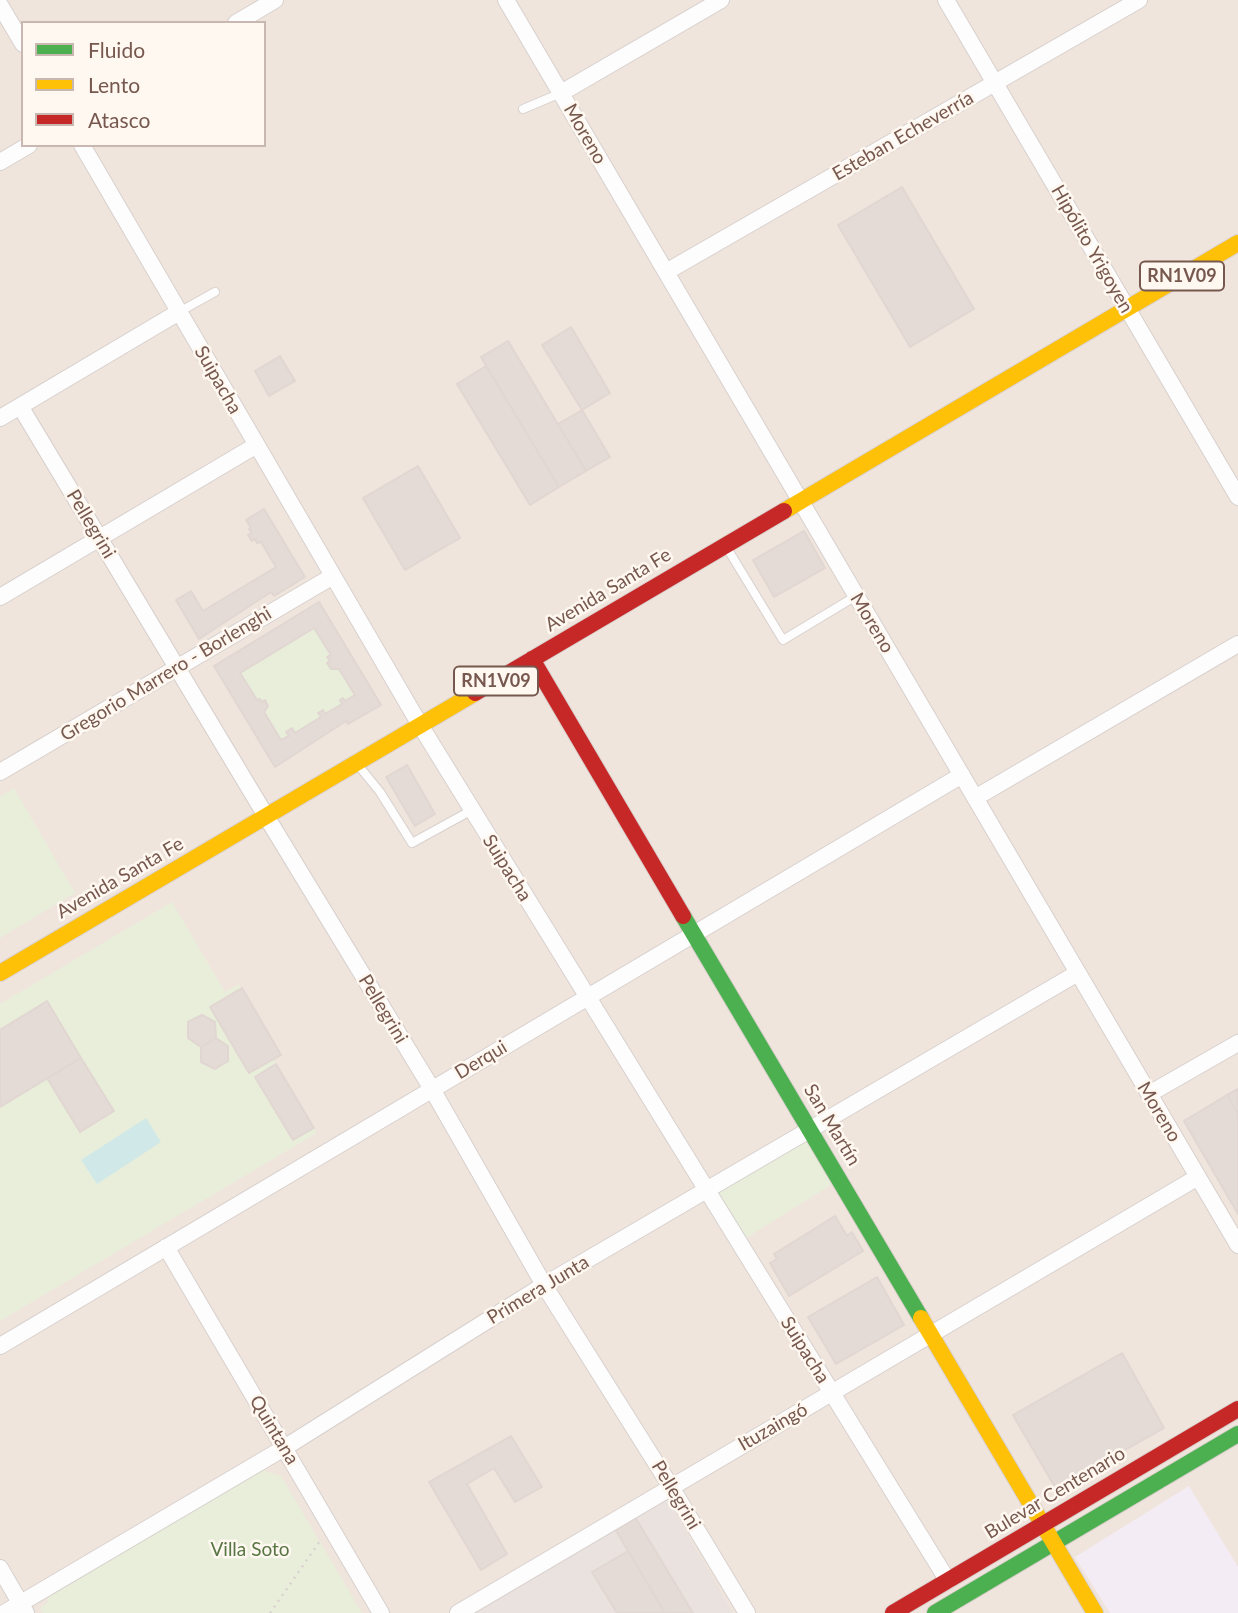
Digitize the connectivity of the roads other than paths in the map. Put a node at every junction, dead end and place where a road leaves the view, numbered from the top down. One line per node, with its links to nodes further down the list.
1 (275, 0): 7 (street)
2 (506, 0): 10 (street, Moreno)
3 (721, 0): 10 (street)
4 (946, 0): 9 (street, Hipólito Yrigoyen)
5 (1139, 0): 9 (street, Esteban Echeverría)
6 (0, 5): 8 (street)
7 (239, 21)
8 (21, 41)
9 (995, 83): 16 (street, Esteban Echeverría); 18 (street, Hipólito Yrigoyen)
10 (561, 93): 11 (lane); 16 (street, Moreno)
11 (523, 109)
12 (26, 147): 14 (street)
13 (83, 147): 19 (street, Suipacha)
14 (0, 162)
15 (1238, 243): 18 (main road, Avenida Santa Fe / RN1V09)
16 (666, 272): 24 (street, Moreno)
17 (215, 292): 19 (lane)
18 (1127, 309): 23 (street, Hipólito Yrigoyen); 24 (main road, Avenida Santa Fe / RN1V09)
19 (179, 312): 20 (street); 22 (street, Suipacha)
20 (20, 405): 21 (street); 25 (street, Pellegrini)
21 (0, 418)
22 (256, 446): 25 (street); 27 (street, Suipacha)
23 (1238, 497)
24 (801, 501): 26 (main road, Avenida Santa Fe / RN1V09); 28 (street, Moreno)
25 (100, 538): 29 (street); 32 (street, Pellegrini)
26 (726, 545): 28 (lane); 31 (main road, Avenida Santa Fe / RN1V09)
27 (333, 576): 32 (street, Gregorio Marrero - Borlenghi); 33 (street, Suipacha)
28 (856, 596): 36 (street, Moreno)
29 (0, 597)
30 (1238, 644): 37 (street)
31 (532, 659): 33 (main road, Avenida Santa Fe / RN1V09); 40 (main road, San Martín)
32 (178, 667): 35 (street, Gregorio Marrero - Borlenghi); 39 (street, Pellegrini)
33 (420, 725): 34 (main road, Avenida Santa Fe / RN1V09); 38 (street, Suipacha)
34 (356, 763): 38 (lane); 39 (main road, Avenida Santa Fe / RN1V09)
35 (0, 772)
36 (962, 775): 37 (street, Moreno); 40 (street, Derqui)
37 (975, 798): 42 (street, Moreno)
38 (472, 810): 43 (street, Suipacha)
39 (266, 816): 41 (main road, Avenida Santa Fe / RN1V09); 45 (street, Pellegrini)
40 (694, 934): 43 (street, Derqui); 47 (main road, San Martín)
41 (0, 973)
42 (1076, 974): 46 (street, Moreno); 47 (street, Primera Junta)
43 (587, 998): 45 (street, Derqui); 49 (street, Suipacha)
44 (1238, 1043): 46 (street)
45 (432, 1089): 51 (street, Derqui); 52 (street, Pellegrini)
46 (1149, 1094): 48 (street, Moreno)
47 (810, 1130): 49 (street, Primera Junta); 53 (main road, San Martín)
48 (1198, 1177): 50 (street, Moreno); 53 (street, Ituzaingó)
49 (706, 1191): 52 (street, Primera Junta); 55 (street, Suipacha)
50 (1238, 1245)
51 (166, 1248): 54 (street, Derqui); 58 (street, Quintana)
52 (544, 1285): 58 (street, Primera Junta); 59 (street, Pellegrini)
53 (930, 1334): 55 (street, Ituzaingó); 60 (main road, San Martín)
54 (0, 1346)
55 (831, 1393): 59 (street, Ituzaingó); 63 (street, Suipacha)
56 (1238, 1409): 60 (main road, Bulevar Centenario)
57 (1238, 1434): 61 (main road)
58 (284, 1448): 64 (street, Primera Junta); 66 (street, Quintana)
59 (671, 1487): 67 (street, Ituzaingó); 68 (street, Pellegrini)
60 (1043, 1525): 61 (main road, San Martín); 63 (main road, Bulevar Centenario)
61 (1054, 1543): 70 (main road); 71 (main road, San Martín)
62 (0, 1568): 64 (street)
63 (948, 1581): 69 (main road, Bulevar Centenario)
64 (23, 1608): 65 (street, Primera Junta)
65 (4, 1613)
66 (381, 1613)
67 (458, 1613)
68 (747, 1613)
69 (893, 1613)
70 (935, 1613)
71 (1095, 1613)

